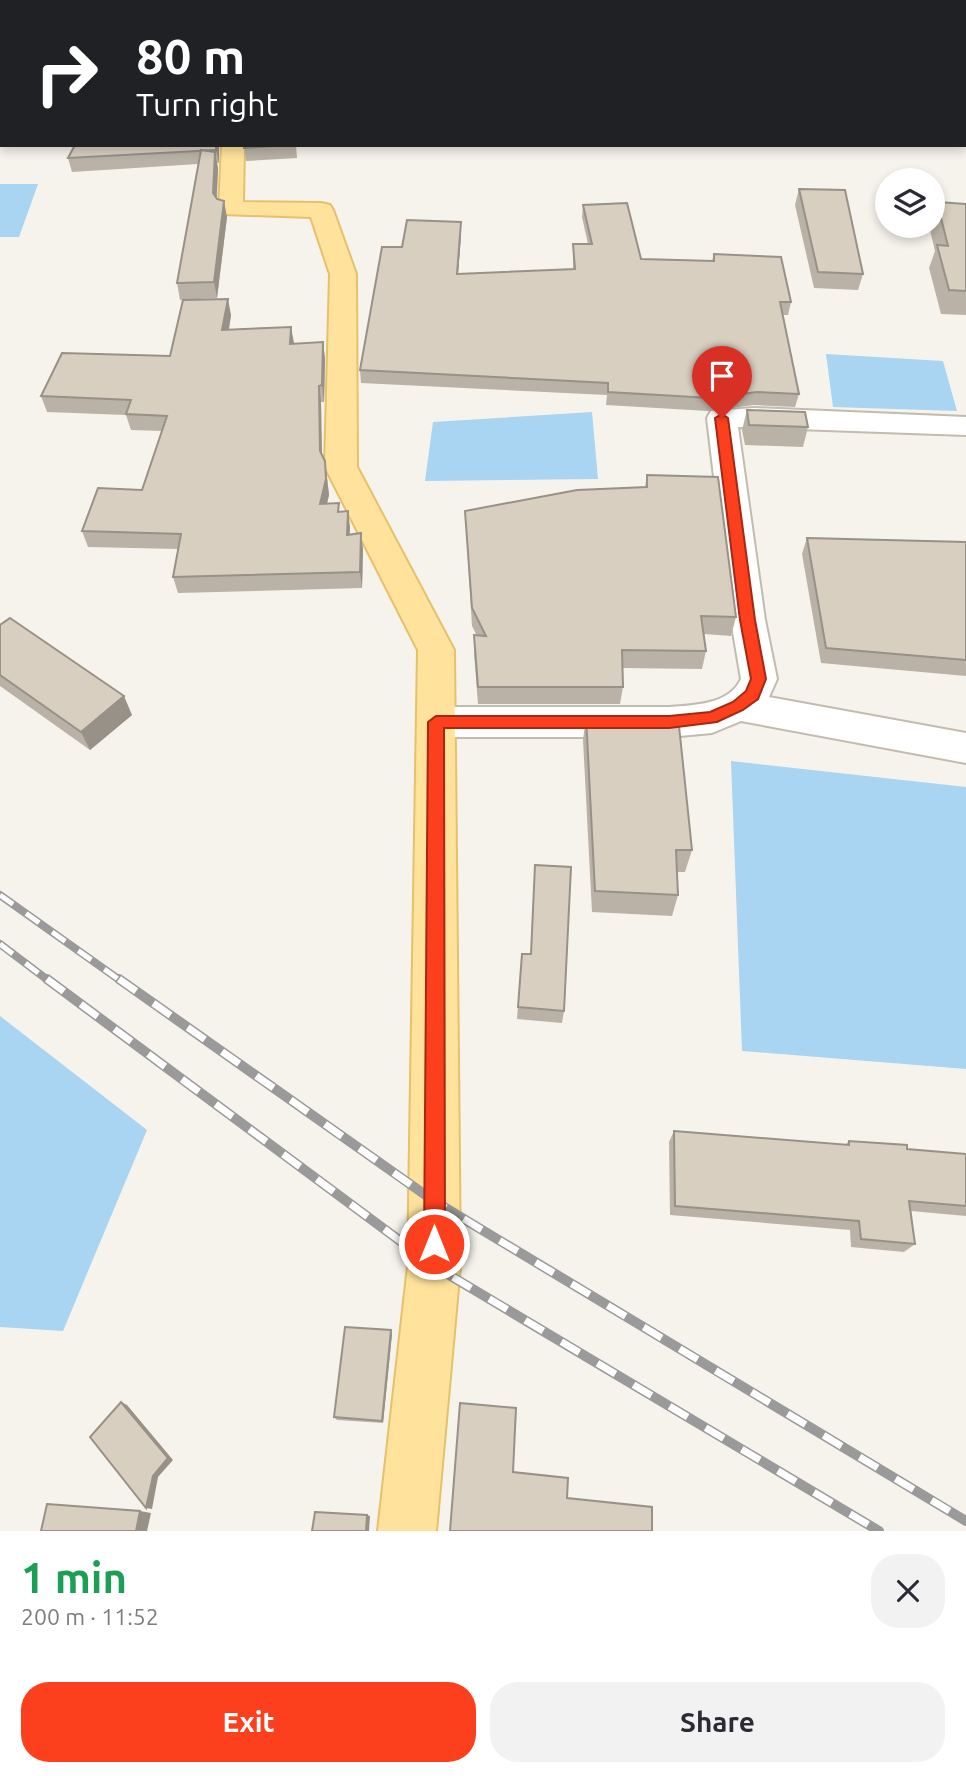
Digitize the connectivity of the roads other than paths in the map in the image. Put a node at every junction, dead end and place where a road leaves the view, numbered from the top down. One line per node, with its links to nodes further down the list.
1 (233, 147): 4 (main road)
2 (966, 426): 3 (street)
3 (738, 706): 4 (street); 5 (street)
4 (436, 722): 6 (main road)
5 (966, 748)
6 (407, 1531)

